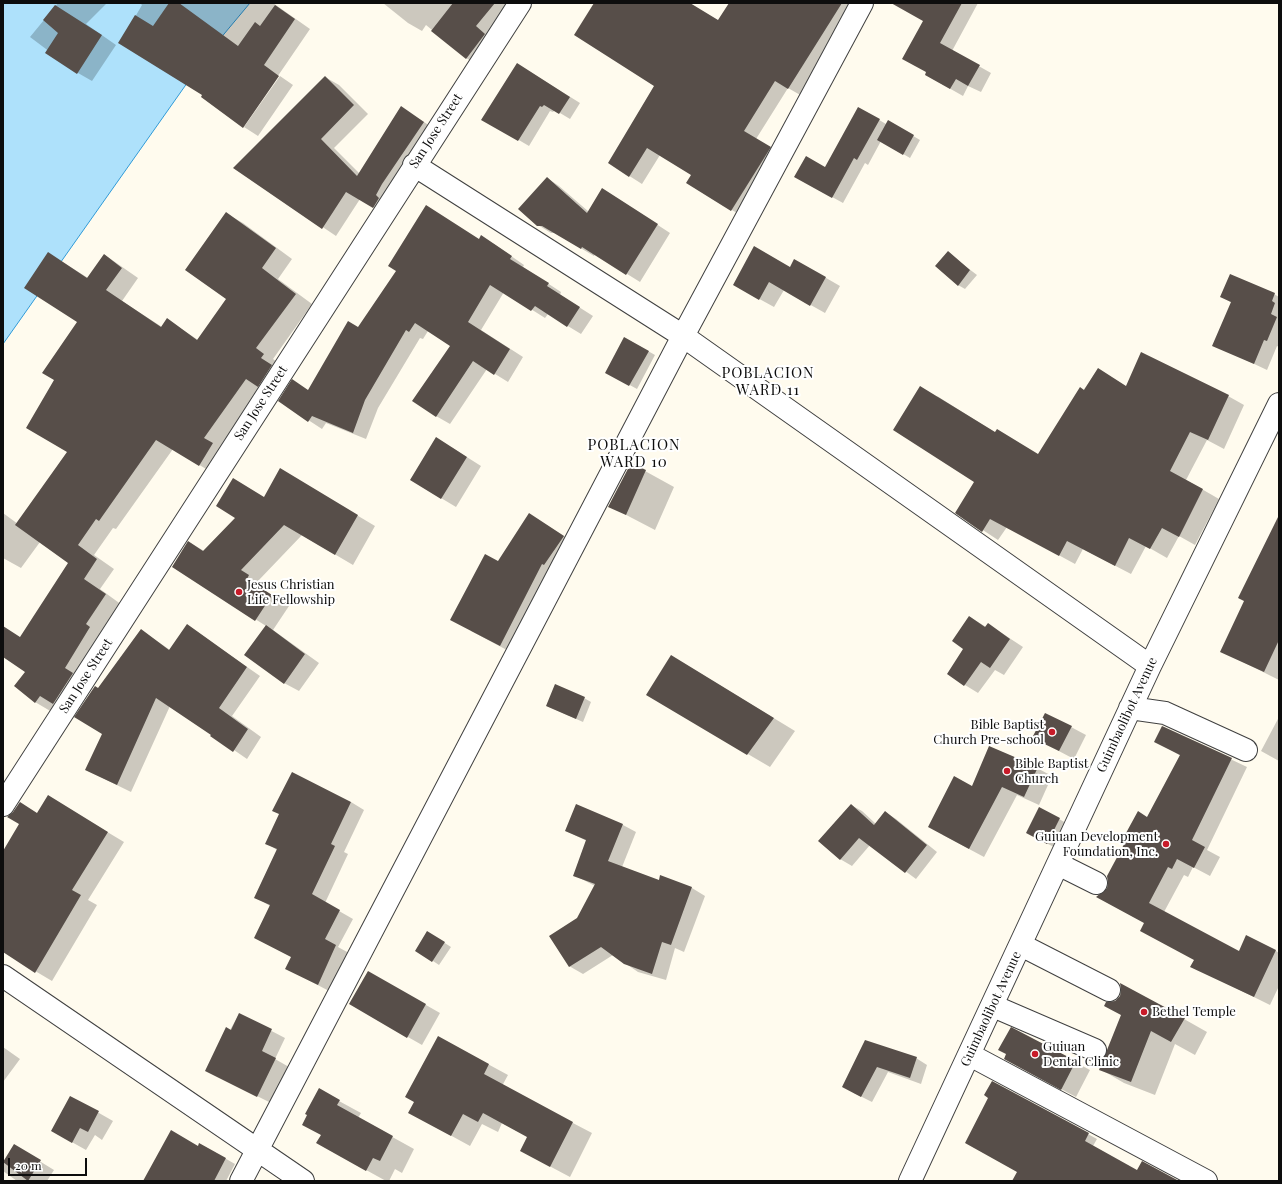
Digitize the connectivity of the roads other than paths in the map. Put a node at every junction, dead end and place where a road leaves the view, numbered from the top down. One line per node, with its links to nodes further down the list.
1 (520, 3): 3 (street, San Jose Street)
2 (862, 3): 4 (street)
3 (414, 164): 4 (street); 9 (street, San Jose Street)
4 (683, 336): 6 (street); 18 (street)
5 (1279, 404): 6 (street, Guimbaolibot Avenue)
6 (1150, 666): 7 (street, Guimbaolibot Avenue)
7 (1130, 708): 8 (street); 10 (street, Guimbaolibot Avenue)
8 (1246, 750)
9 (3, 805)
10 (1058, 864): 11 (street); 12 (street, Guimbaolibot Avenue)
11 (1096, 883)
12 (1021, 945): 14 (street); 15 (street, Guimbaolibot Avenue)
13 (3, 976): 18 (street)
14 (1109, 990)
15 (993, 1006): 16 (street); 17 (street, Guimbaolibot Avenue)
16 (1095, 1050)
17 (970, 1055): 21 (street, Guimbaolibot Avenue); 22 (street)
18 (258, 1149): 19 (street); 20 (street)
19 (241, 1181)
20 (303, 1181)
21 (910, 1181)
22 (1206, 1181)

